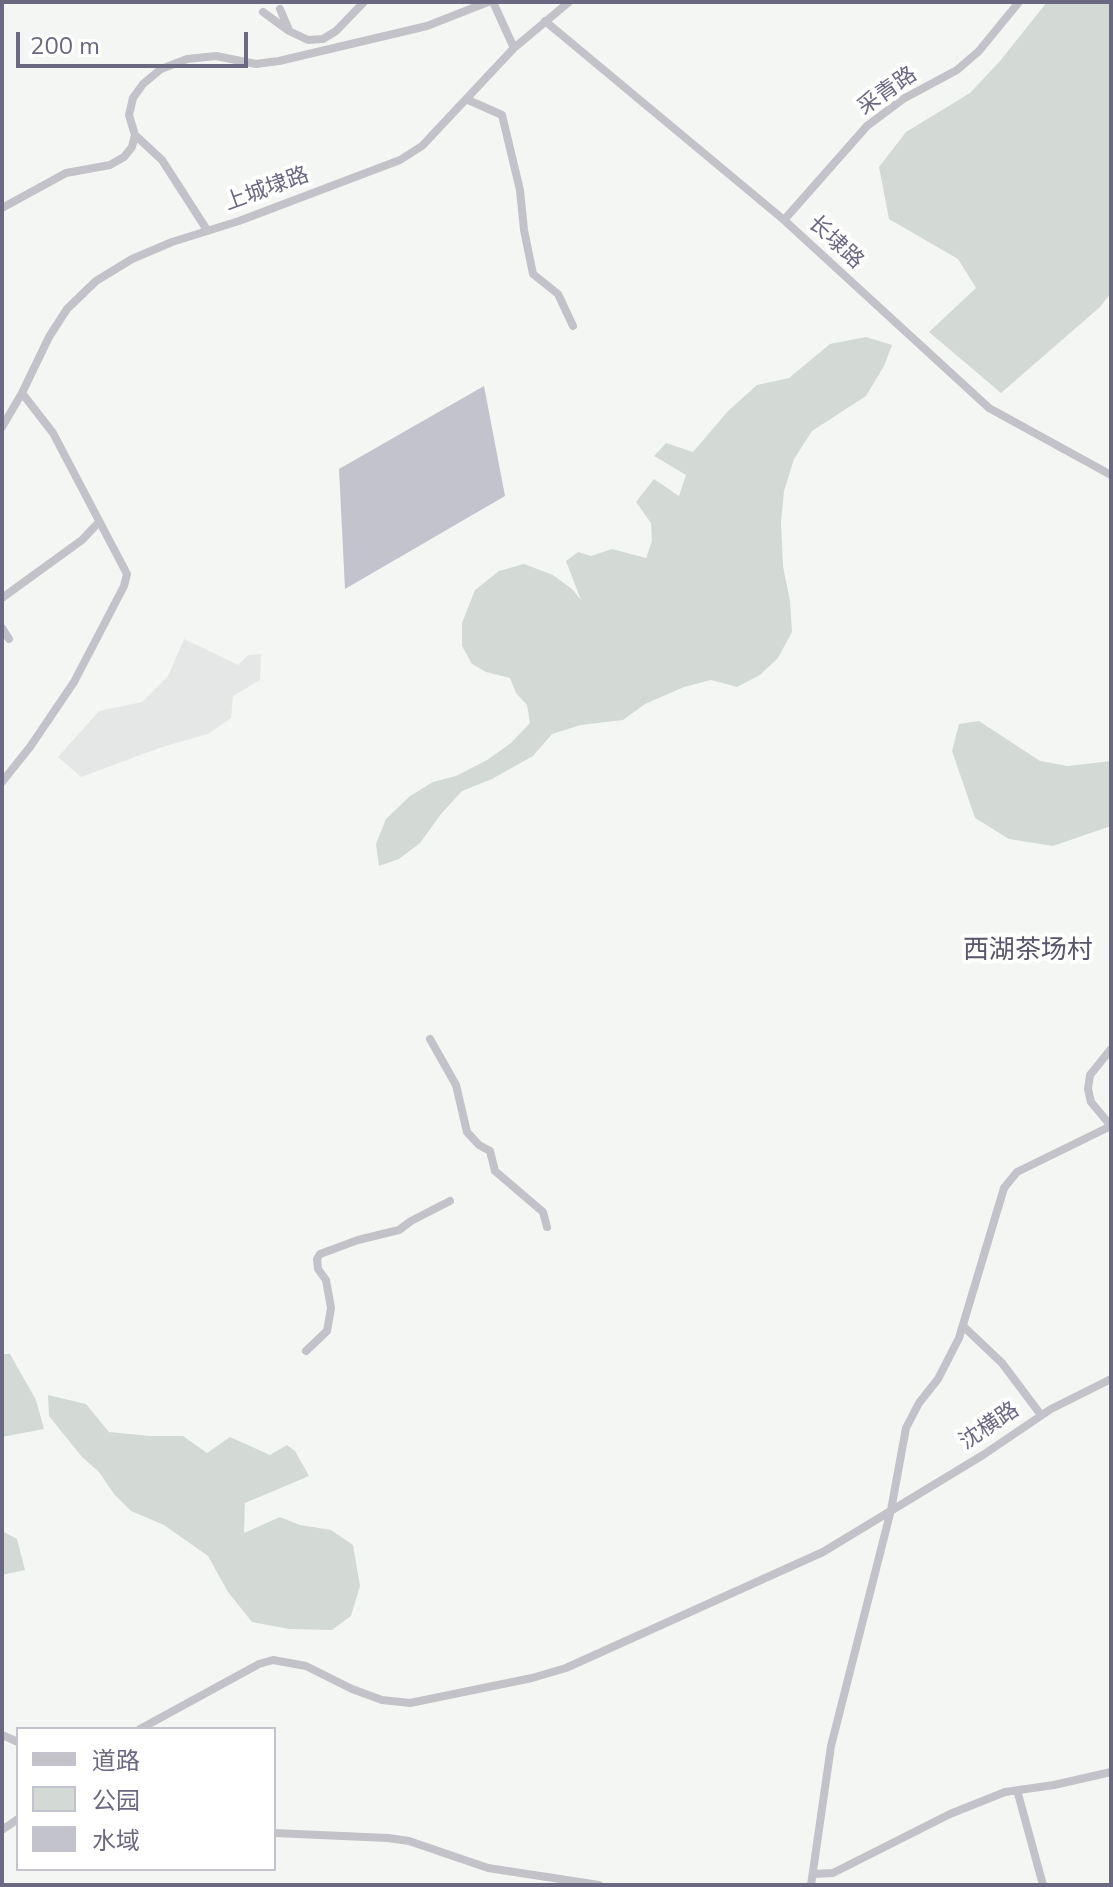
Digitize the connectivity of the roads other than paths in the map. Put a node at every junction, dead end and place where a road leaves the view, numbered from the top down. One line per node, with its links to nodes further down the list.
1 (364, 2): 8 (street)
2 (491, 2): 9 (street); 11 (street)
3 (569, 2): 7 (street, 上城埭路)
4 (1019, 2): 13 (street, 采青路)
5 (280, 9): 8 (street)
6 (263, 12): 8 (street)
7 (545, 21): 9 (street, 上城埭路); 13 (street, 长埭路)
8 (289, 31)
9 (514, 48): 10 (street, 上城埭路)
10 (466, 99): 14 (street, 上城埭路); 15 (street)
11 (135, 135): 12 (street); 14 (street)
12 (2, 208)
13 (784, 220): 18 (street, 长埭路)
14 (207, 230): 16 (street, 上城埭路)
15 (573, 326)
16 (22, 393): 17 (street, 上城埭路); 19 (street)
17 (2, 427)
18 (1111, 475)
19 (99, 522): 20 (street); 23 (street)
20 (2, 598)
21 (2, 628): 22 (street)
22 (9, 639)
23 (2, 782)
24 (430, 1039): 28 (street)
25 (1111, 1049): 26 (street)
26 (1111, 1126): 29 (street)
27 (450, 1201): 30 (street)
28 (547, 1227)
29 (963, 1326): 32 (street); 33 (street)
30 (306, 1351)
31 (1111, 1379): 32 (street, 沈横路)
32 (1041, 1415): 33 (street, 沈横路)
33 (891, 1510): 34 (street, 沈横路); 38 (street)
34 (144, 1727)
35 (1111, 1772): 36 (street)
36 (1017, 1790): 38 (street); 41 (street)
37 (276, 1833): 39 (street)
38 (813, 1874): 40 (street)
39 (599, 1885)
40 (811, 1885)
41 (1043, 1885)

